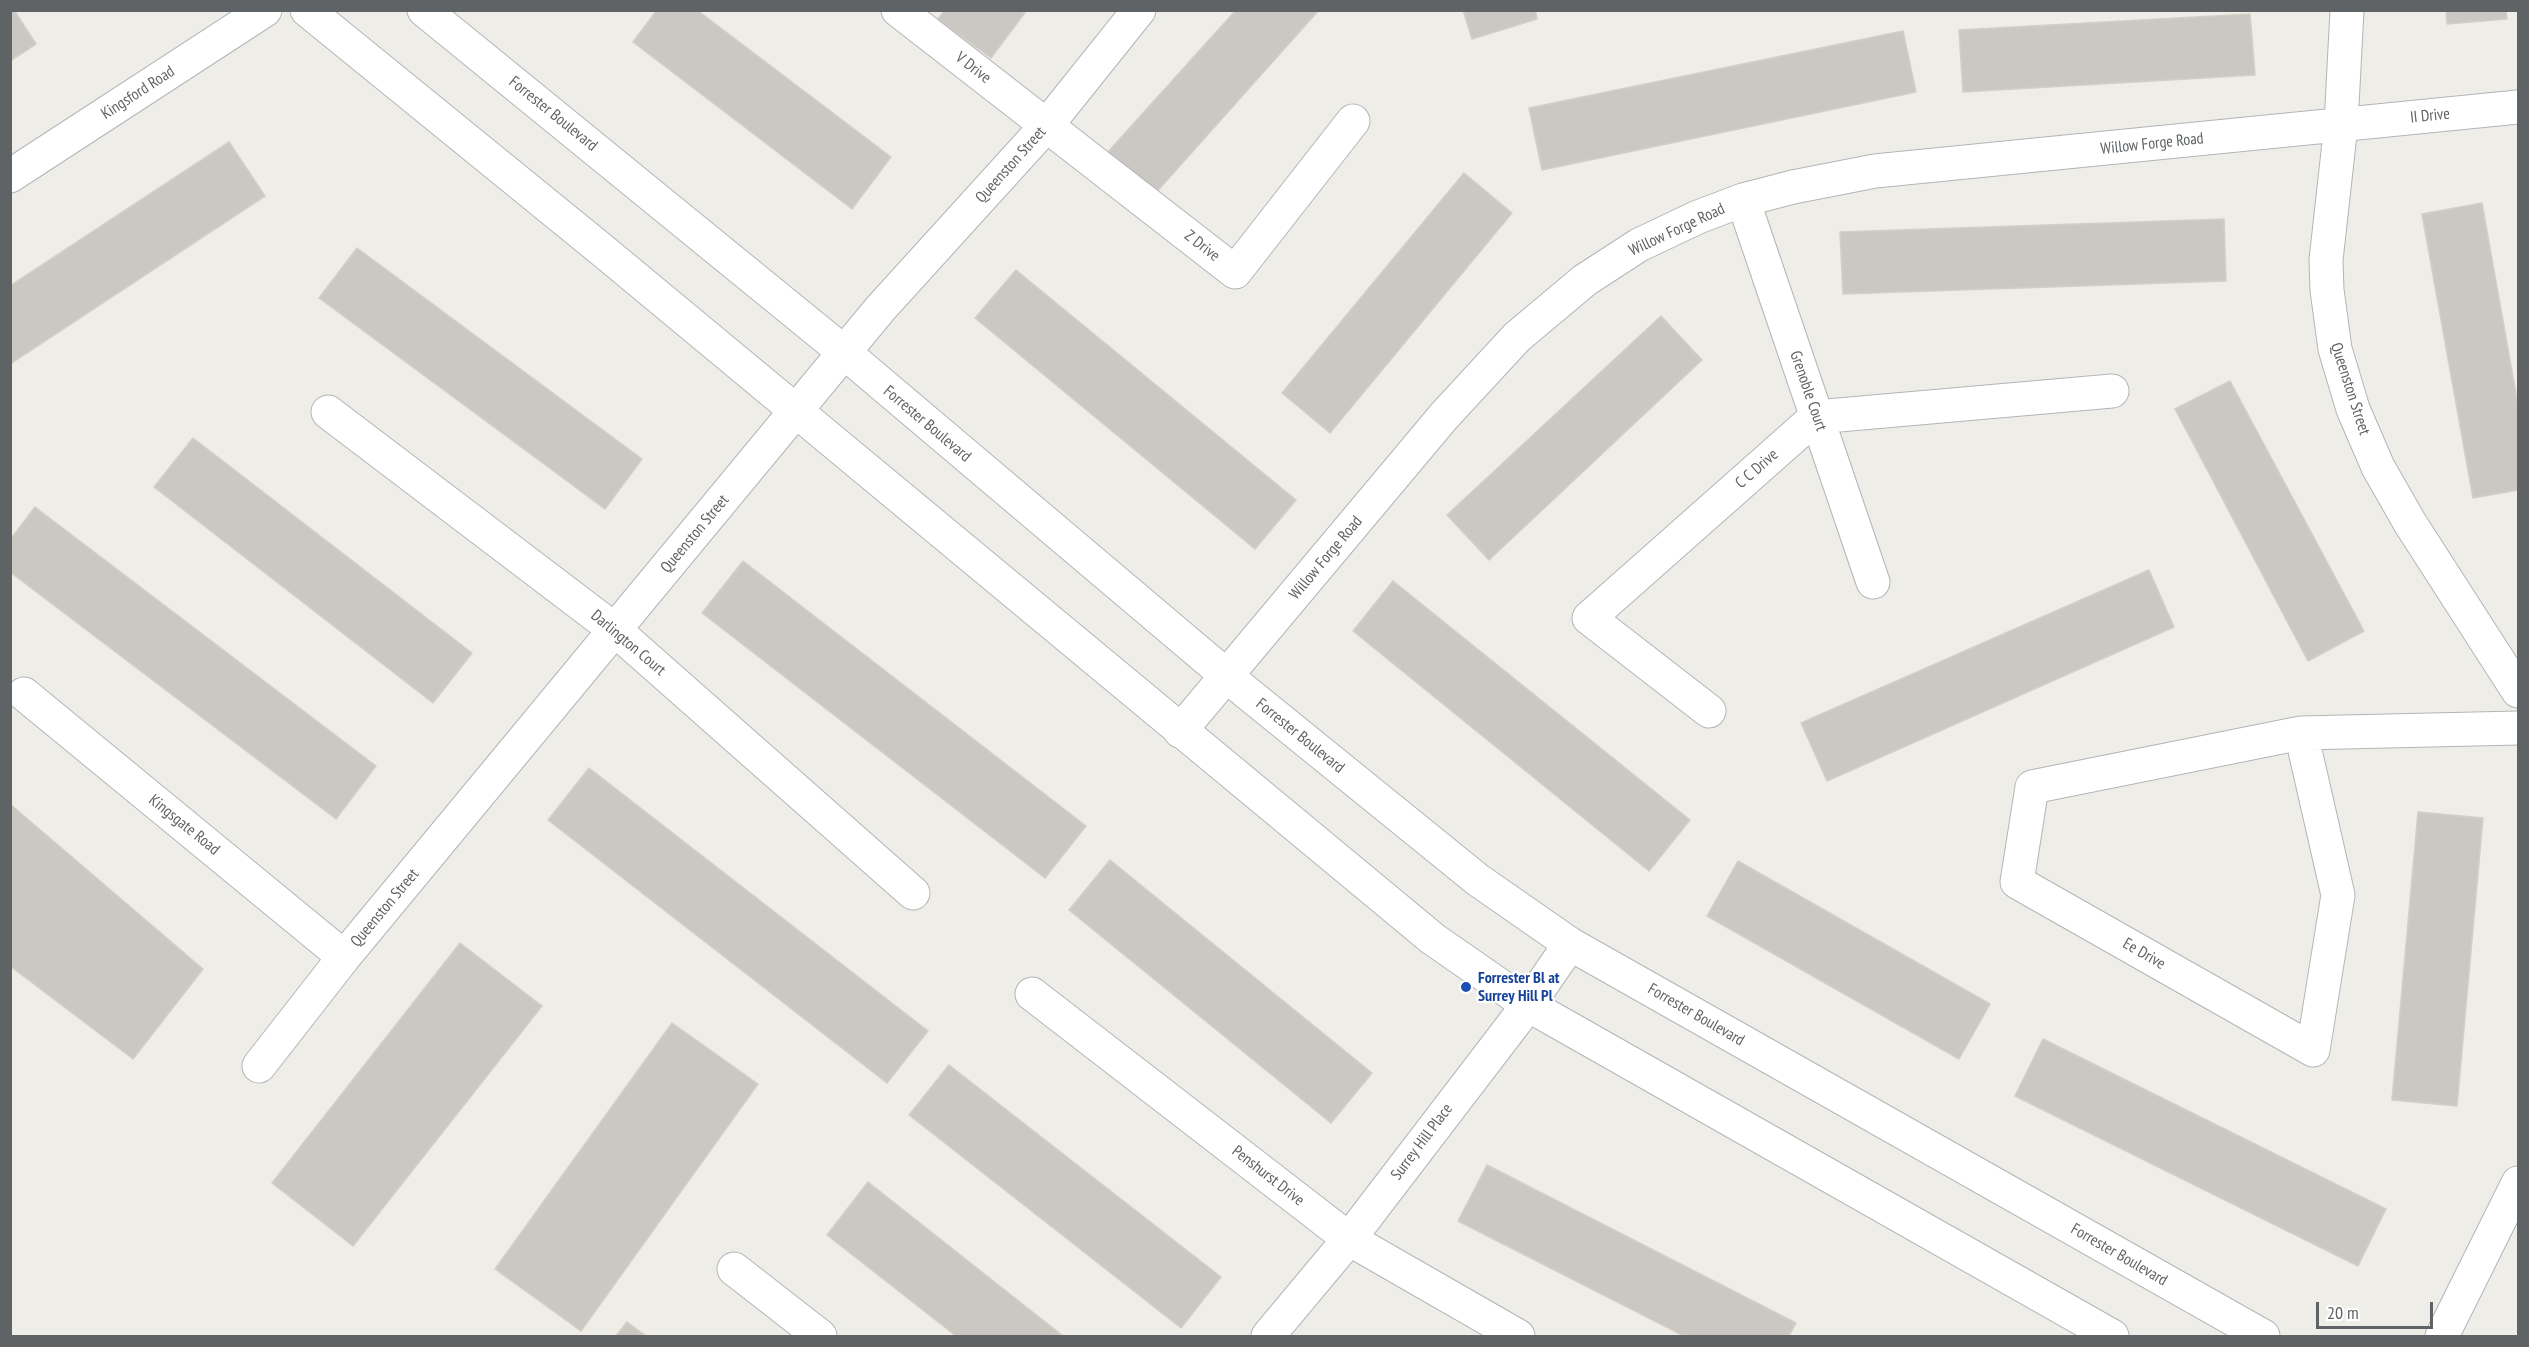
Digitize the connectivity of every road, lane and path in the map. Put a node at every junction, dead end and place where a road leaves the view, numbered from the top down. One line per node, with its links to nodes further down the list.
1 (265, 10): 11 (street, Kingsford Road)
2 (308, 10): 16 (street)
3 (424, 10): 13 (street, Forrester Boulevard)
4 (898, 10): 9 (street, V Drive)
5 (1139, 10): 9 (street, Queenston Street)
6 (2347, 10): 10 (street, Queenston Street)
7 (2518, 107): 10 (street, II Drive)
8 (1353, 121): 9 (street, Z Drive)
9 (1047, 125): 13 (street, Queenston Street)
10 (2341, 125): 12 (street, Willow Forge Road); 21 (street, Queenston Street)
11 (10, 176)
12 (1743, 200): 17 (street, Grenoble Court); 20 (street, Willow Forge Road)
13 (845, 353): 16 (street, Queenston Street); 20 (street, Forrester Boulevard)
14 (2112, 391): 17 (street)
15 (328, 412): 19 (street, Darlington Court)
16 (798, 412): 19 (street, Queenston Street); 25 (street)
17 (1816, 417): 18 (street, Grenoble Court); 23 (street, C C Drive)
18 (1873, 582)
19 (615, 630): 27 (street, Darlington Court); 29 (street, Queenston Street)
20 (1227, 675): 25 (street, Willow Forge Road); 28 (street, Forrester Boulevard)
21 (2518, 691)
22 (24, 694): 29 (street, Kingsgate Road)
23 (1709, 711)
24 (2518, 728): 26 (street, Ee Drive)
25 (1180, 731): 31 (street)
26 (2301, 733): 26 (street, Ee Drive)
27 (913, 893)
28 (1570, 944): 31 (street, Surrey Hill Place); 40 (street, Forrester Boulevard)
29 (344, 957): 32 (street, Queenston Street)
30 (1032, 994): 34 (street, Penshurst Drive)
31 (1528, 1005): 34 (street, Surrey Hill Place); 39 (street)
32 (259, 1066)
33 (2518, 1184): 41 (street)
34 (1349, 1239): 37 (street, Surrey Hill Place); 38 (street, Penshurst Drive)
35 (734, 1269): 36 (street)
36 (820, 1336)
37 (1268, 1336)
38 (1518, 1336)
39 (2112, 1336)
40 (2262, 1336)
41 (2442, 1336)

